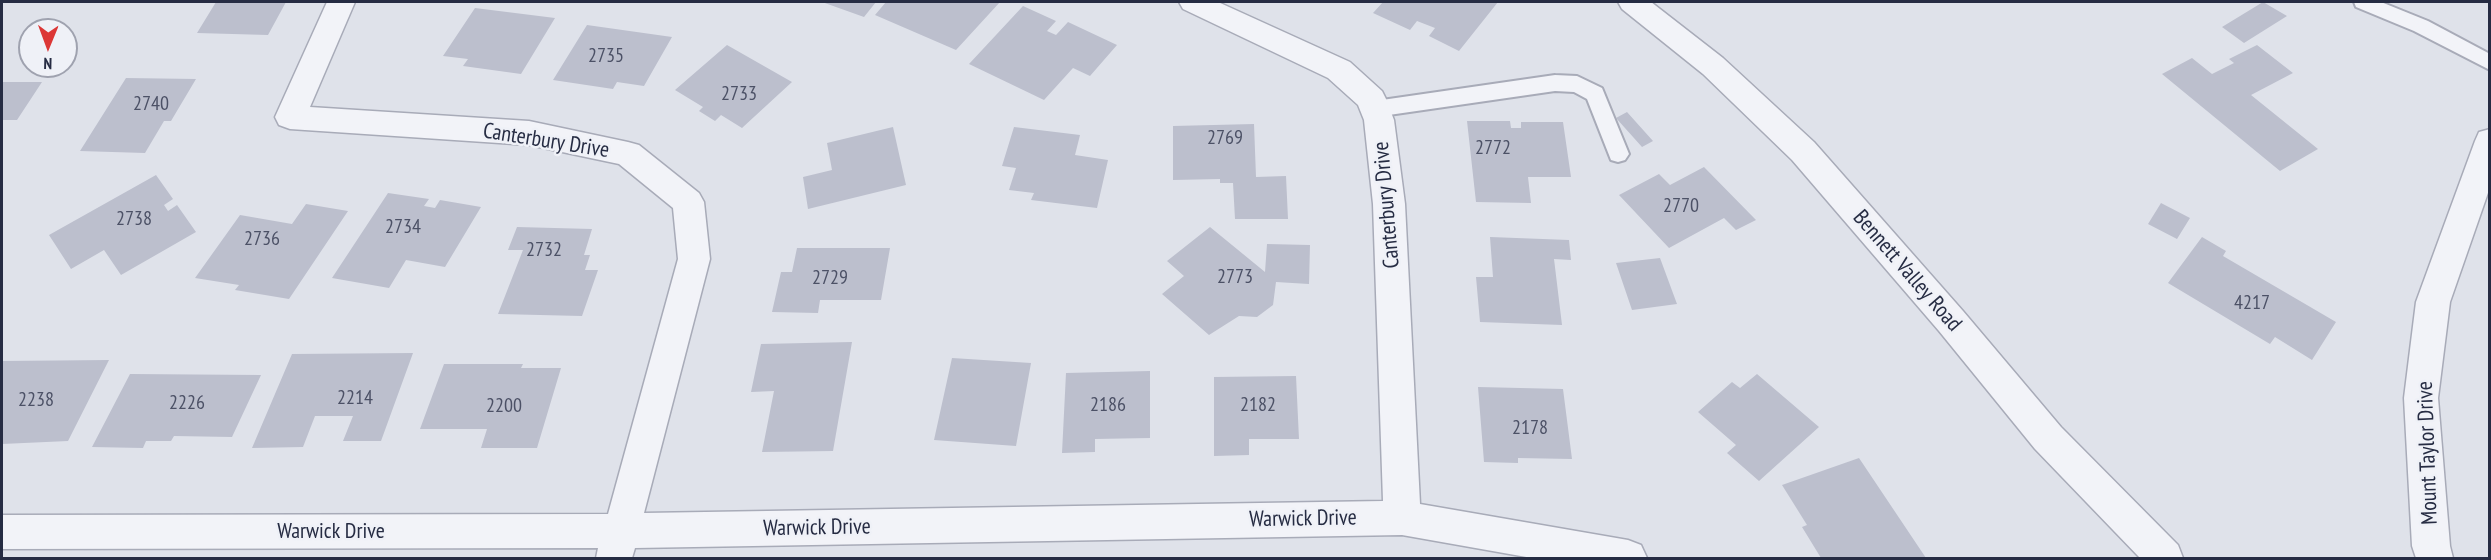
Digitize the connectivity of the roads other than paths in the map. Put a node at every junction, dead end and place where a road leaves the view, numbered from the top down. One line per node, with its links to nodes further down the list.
1 (341, 2): 11 (street, Canterbury Drive)
2 (1193, 2): 6 (street, Canterbury Drive)
3 (1632, 2): 13 (street, Bennett Valley Road)
4 (2363, 2): 5 (lane)
5 (2490, 63)
6 (1375, 109): 8 (lane); 9 (street, Canterbury Drive)
7 (2490, 141): 14 (street, Mount Taylor Drive)
8 (1618, 154)
9 (1402, 518): 11 (street, Warwick Drive); 12 (street, Warwick Drive)
10 (2, 532): 11 (street, Warwick Drive)
11 (617, 545)
12 (1628, 558)
13 (2165, 558)
14 (2434, 558)

